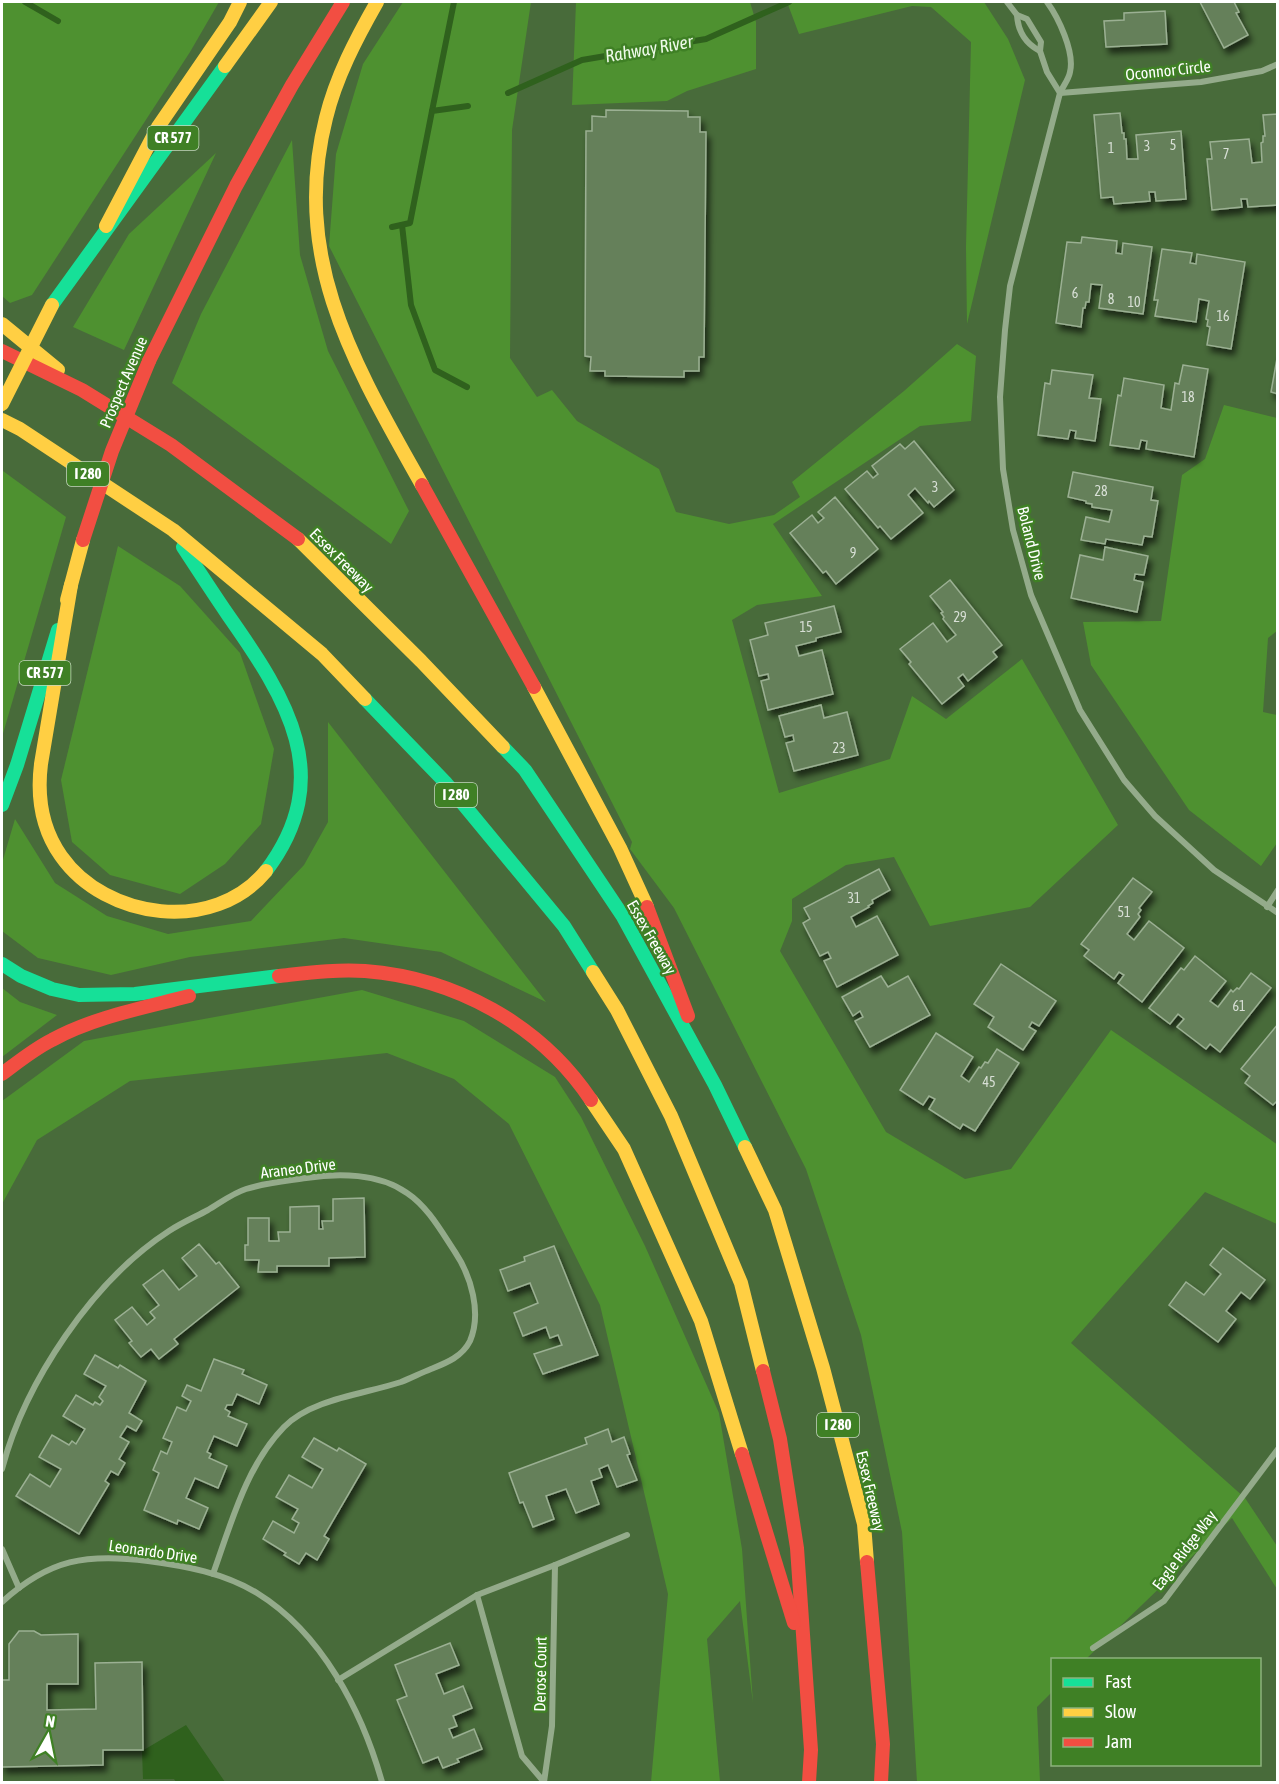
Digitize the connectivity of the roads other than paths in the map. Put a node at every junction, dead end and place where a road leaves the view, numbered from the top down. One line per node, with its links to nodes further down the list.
1 (240, 2): 11 (main road)
2 (271, 2): 11 (main road, CR 577)
3 (343, 2): 18 (main road, Prospect Avenue / CR 577, bridge)
4 (377, 2): 26 (main road)
5 (1007, 2): 7 (street)
6 (1047, 2): 10 (street, Boland Drive)
7 (1017, 15): 8 (street); 8 (street)
8 (1040, 51): 10 (street)
9 (1278, 64): 10 (street, Oconnor Circle)
10 (1060, 93): 21 (street, Boland Drive)
11 (106, 225): 15 (main road, CR 577, bridge)
12 (2, 324): 14 (main road)
13 (2, 351): 14 (main road, Essex Freeway / I 280)
14 (82, 390): 26 (main road, Essex Freeway / I 280)
15 (2, 404)
16 (2, 420): 17 (main road, I 280)
17 (173, 530): 18 (main road); 37 (main road, I 280)
18 (71, 585): 19 (main road, Prospect Avenue / CR 577)
19 (2, 805)
20 (1278, 890): 21 (street)
21 (1266, 906): 22 (street, Boland Drive)
22 (1278, 913)
23 (2, 964): 24 (main road)
24 (248, 981): 25 (main road); 37 (main road)
25 (2, 1074)
26 (715, 1085): 42 (main road, Essex Freeway / I 280)
27 (1278, 1449): 36 (street, Eagle Ridge Way)
28 (2, 1469): 32 (street, Araneo Drive)
29 (627, 1535): 31 (street)
30 (2, 1550): 33 (street)
31 (555, 1565): 34 (street); 40 (street, Derose Court)
32 (213, 1574): 33 (street, Leonardo Drive); 38 (street, Leonardo Drive)
33 (19, 1588): 35 (street, Leonardo Drive)
34 (477, 1595): 38 (street); 40 (street, Derose Court)
35 (2, 1602)
36 (1094, 1648)
37 (803, 1653): 41 (main road, I 280)
38 (338, 1680): 39 (street, Leonardo Drive)
39 (382, 1782)
40 (544, 1782)
41 (809, 1782)
42 (881, 1782)

